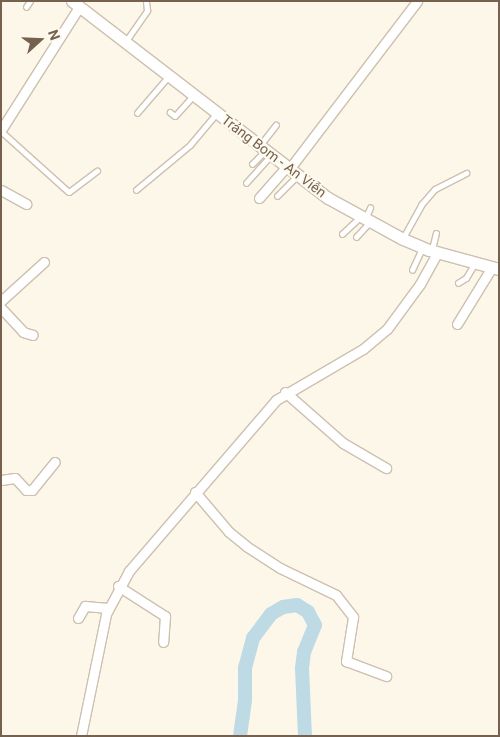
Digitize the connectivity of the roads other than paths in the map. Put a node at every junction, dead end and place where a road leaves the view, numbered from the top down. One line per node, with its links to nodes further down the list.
1 (30, 1): 5 (lane)
2 (146, 1): 6 (lane)
3 (417, 1): 17 (street)
4 (81, 5): 6 (main road, Trảng Bom - An Viễn); 13 (street)
5 (26, 8)
6 (125, 42): 7 (main road, Trảng Bom - An Viễn)
7 (169, 76): 8 (main road, Trảng Bom - An Viễn); 11 (lane)
8 (194, 95): 9 (lane); 10 (main road, Trảng Bom - An Viễn)
9 (170, 112)
10 (217, 112): 14 (main road, Trảng Bom - An Viễn); 21 (lane)
11 (137, 113)
12 (276, 125): 14 (lane)
13 (1, 130): 16 (lane)
14 (266, 150): 15 (lane); 17 (main road, Trảng Bom - An Viễn); 19 (lane)
15 (252, 164)
16 (97, 170)
17 (292, 170): 22 (lane); 23 (street); 26 (main road, Trảng Bom - An Viễn)
18 (466, 173): 30 (lane)
19 (246, 183)
20 (1, 190): 24 (street)
21 (136, 190)
22 (277, 196)
23 (259, 198)
24 (26, 204)
25 (370, 208): 26 (lane)
26 (365, 221): 28 (lane); 29 (lane); 30 (main road, Trảng Bom - An Viễn)
27 (436, 233): 31 (lane)
28 (342, 234)
29 (356, 237)
30 (403, 239): 31 (main road, Trảng Bom - An Viễn)
31 (431, 250): 33 (main road, Trảng Bom - An Viễn); 35 (lane); 41 (street)
32 (44, 262): 37 (street)
33 (475, 263): 34 (main road, Trảng Bom - An Viễn); 36 (lane)
34 (496, 268): 39 (street)
35 (412, 270)
36 (458, 283)
37 (1, 301)
38 (1, 308): 40 (street)
39 (457, 324)
40 (33, 335)
41 (285, 392): 43 (street); 45 (street)
42 (55, 462): 44 (street)
43 (386, 468)
44 (1, 480)
45 (195, 492): 46 (street); 50 (street)
46 (118, 586): 47 (street); 49 (street)
47 (108, 608): 48 (street); 51 (street)
48 (78, 618)
49 (163, 642)
50 (386, 676)
51 (81, 736)

